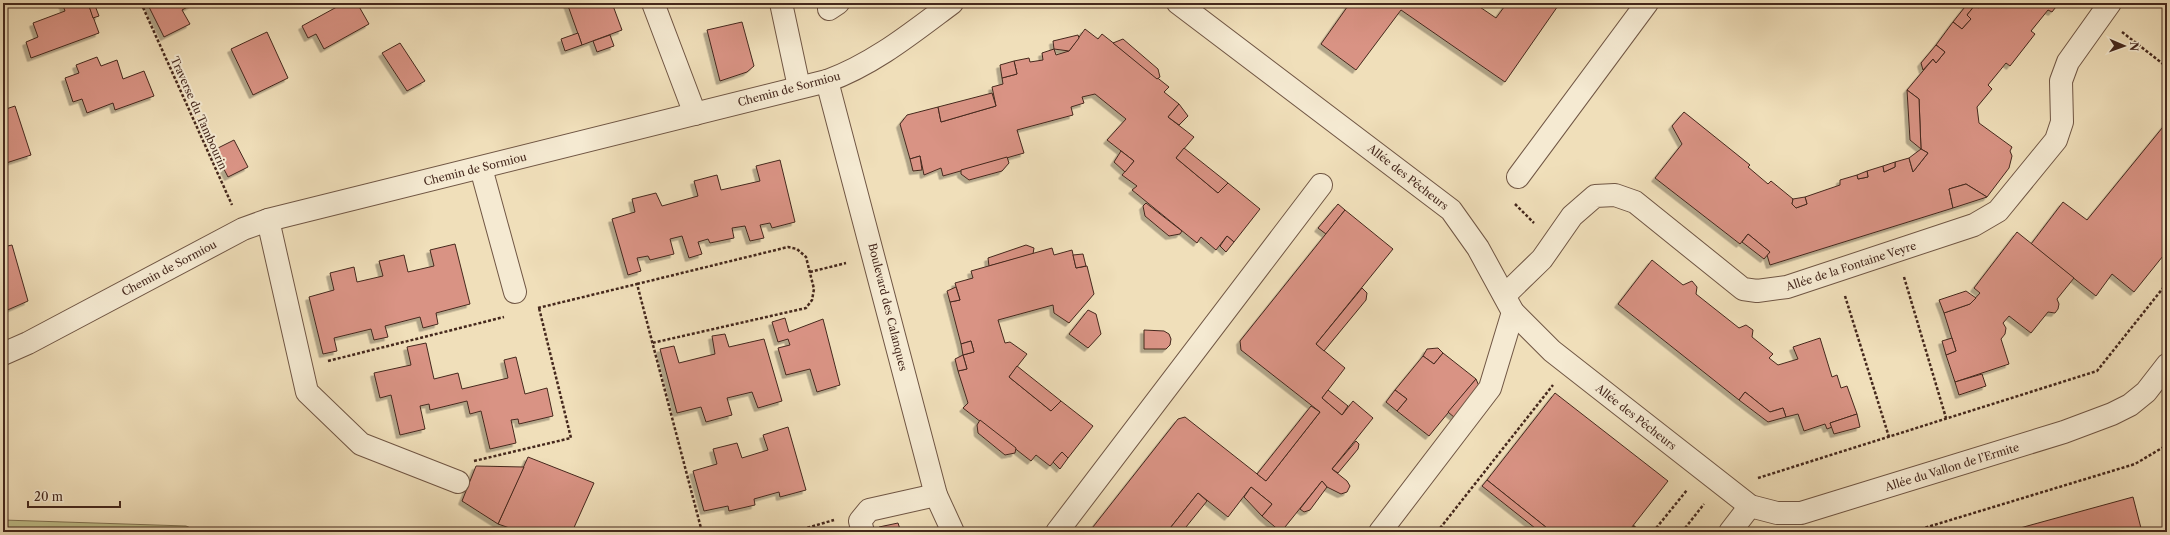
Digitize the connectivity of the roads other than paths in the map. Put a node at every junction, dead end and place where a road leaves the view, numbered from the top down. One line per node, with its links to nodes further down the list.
1 (653, 3): 9 (street)
2 (781, 3): 8 (street)
3 (952, 3): 7 (street, Chemin de Sormiou)
4 (1178, 3): 15 (street, Allée des Pêcheurs)
5 (1648, 3): 11 (street)
6 (2106, 9): 15 (street, Allée de la Fontaine Veyre)
7 (827, 80): 8 (street, Chemin de Sormiou); 19 (street, Boulevard des Calanques)
8 (800, 87): 9 (street, Chemin de Sormiou)
9 (695, 114): 10 (street, Chemin de Sormiou)
10 (481, 168): 13 (street, Chemin de Sormiou); 14 (street)
11 (1518, 177)
12 (1321, 185): 23 (street)
13 (268, 220): 16 (street, Chemin de Sormiou); 18 (street)
14 (515, 292)
15 (1509, 304): 20 (street, Allée des Pêcheurs); 24 (street)
16 (3, 354)
17 (2167, 365): 20 (street, Allée du Vallon de l’Ermite)
18 (458, 482)
19 (936, 495): 21 (street); 22 (street, Boulevard des Calanques)
20 (1750, 506): 25 (street)
21 (863, 532)
22 (953, 532)
23 (1057, 532)
24 (1380, 532)
25 (1730, 532)

